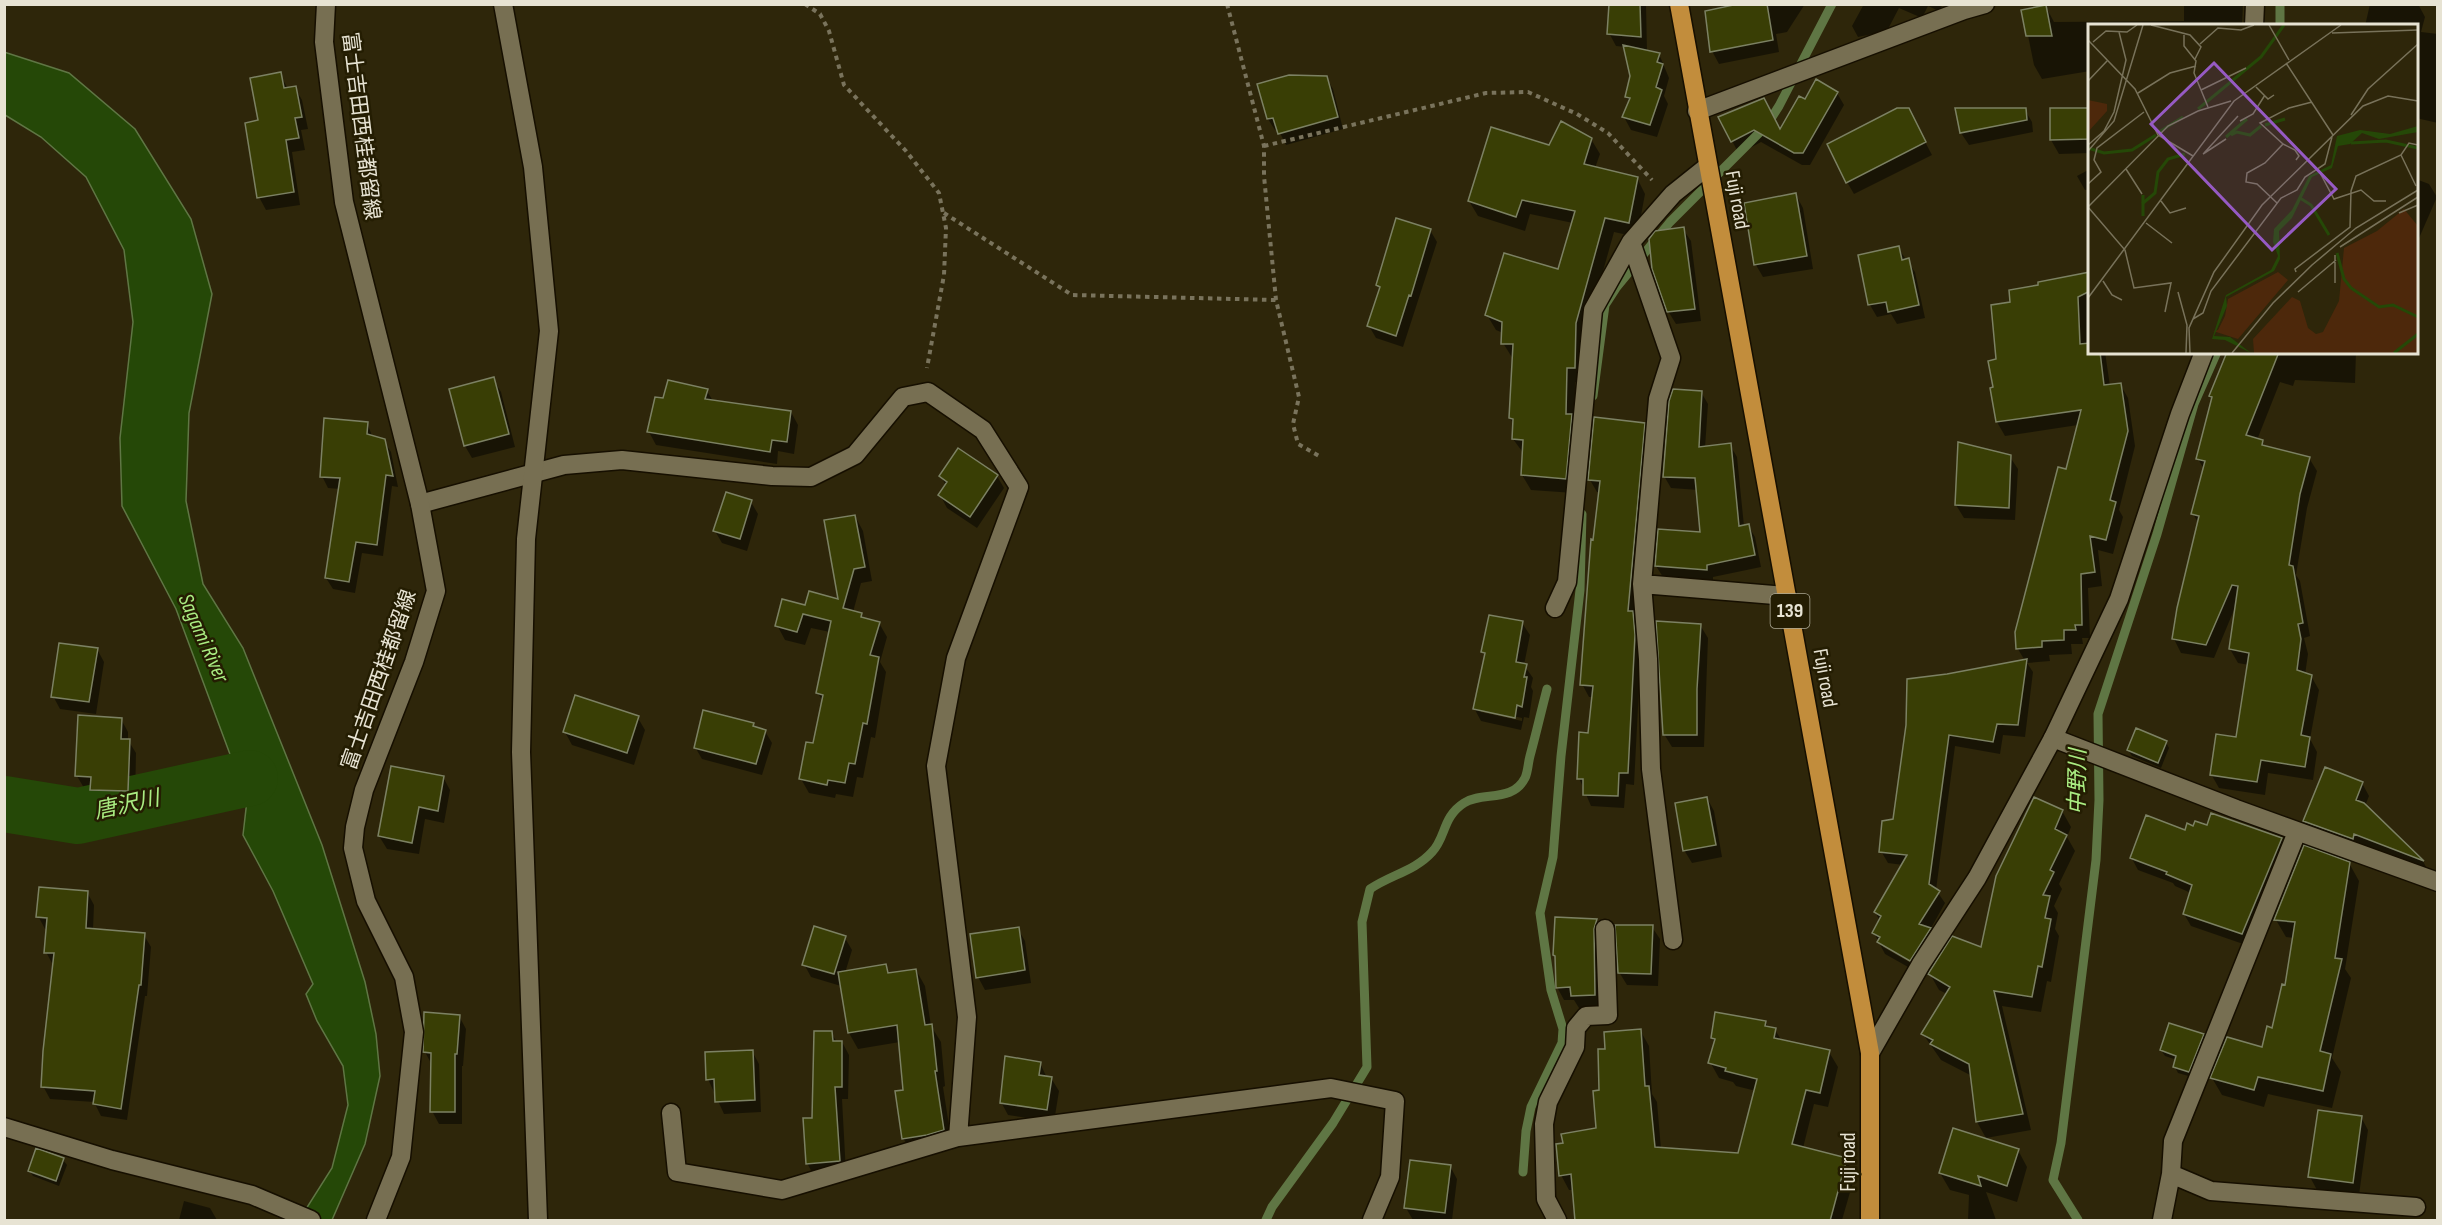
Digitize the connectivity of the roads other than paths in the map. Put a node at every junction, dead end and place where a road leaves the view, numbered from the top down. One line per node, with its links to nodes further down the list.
1 (326, 4): 11 (street, 富士吉田西桂都留線)
2 (503, 4): 28 (street)
3 (1679, 4): 7 (highway, Fuji road / 139)
4 (1985, 4): 7 (street)
5 (2255, 4): 6 (street)
6 (2254, 24)
7 (1697, 111): 8 (highway, Fuji road / 139)
8 (1707, 166): 9 (street); 13 (highway, Fuji road / 139)
9 (1631, 242): 12 (street); 14 (street)
10 (2203, 354): 15 (street)
11 (420, 504): 23 (street); 27 (street, 富士吉田西桂都留線)
12 (1642, 584): 13 (street); 19 (street)
13 (1787, 596): 20 (highway, Fuji road / 139)
14 (1555, 608)
15 (2060, 741): 16 (street); 20 (street)
16 (2297, 832): 17 (street); 24 (street)
17 (2438, 882)
18 (1605, 929): 30 (street)
19 (1673, 940)
20 (1870, 1053): 31 (highway, Fuji road / 139)
21 (671, 1113): 23 (street)
22 (4, 1127): 26 (street)
23 (958, 1137): 29 (street)
24 (2171, 1174): 25 (street); 32 (street)
25 (2416, 1207)
26 (311, 1221)
27 (376, 1221)
28 (538, 1221)
29 (1372, 1221)
30 (1557, 1221)
31 (1870, 1221)
32 (2162, 1221)

